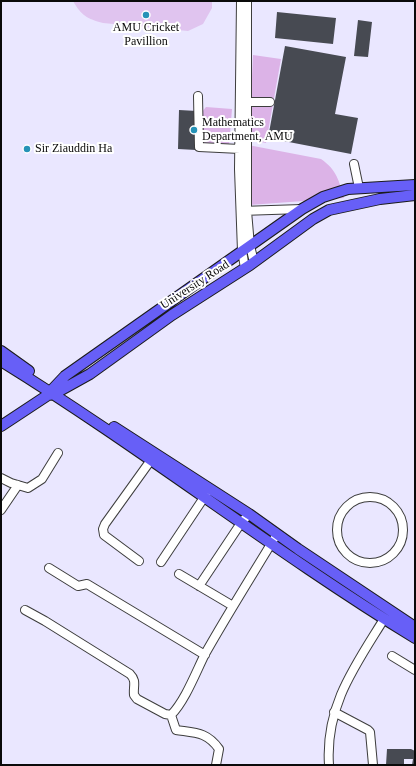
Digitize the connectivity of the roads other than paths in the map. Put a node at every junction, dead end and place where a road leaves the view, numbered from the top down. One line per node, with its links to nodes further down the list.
1 (241, 1): 4 (street)
2 (247, 1): 4 (street)
3 (198, 96): 6 (street)
4 (243, 101): 5 (street); 6 (street); 12 (street)
5 (270, 102)
6 (240, 149): 12 (street)
7 (354, 164): 9 (street)
8 (415, 185): 9 (main road)
9 (358, 188): 11 (main road)
10 (415, 195): 13 (main road, University Road)
11 (305, 208): 12 (street); 13 (street); 14 (main road)
12 (244, 211): 14 (street)
13 (313, 218): 15 (main road, University Road)
14 (246, 249): 15 (street); 16 (street); 19 (main road)
15 (254, 262): 16 (main road, University Road)
16 (244, 268): 19 (main road, University Road)
17 (1, 351): 19 (main road)
18 (1, 361): 19 (main road)
19 (53, 392): 20 (main road, University Road); 22 (main road); 25 (main road)
20 (1, 426)
21 (58, 453): 24 (street)
22 (151, 460): 25 (main road); 31 (street)
23 (1, 478): 24 (street)
24 (18, 485): 26 (street)
25 (207, 493): 27 (main road); 29 (main road); 32 (street)
26 (1, 510)
27 (249, 514): 29 (street); 30 (main road)
28 (400, 518): 28 (street)
29 (242, 523): 30 (main road); 35 (street)
30 (274, 538): 36 (street); 38 (main road); 39 (main road)
31 (139, 561)
32 (161, 562)
33 (50, 568): 41 (street)
34 (179, 574): 35 (street)
35 (199, 586): 36 (street)
36 (233, 606): 41 (street)
37 (25, 610): 45 (street)
38 (384, 619): 40 (main road); 44 (street)
39 (415, 627)
40 (415, 638)
41 (205, 655): 45 (street)
42 (392, 656): 43 (street)
43 (415, 670)
44 (334, 712): 47 (street); 48 (street)
45 (170, 715): 46 (street)
46 (216, 765)
47 (329, 765)
48 (373, 765)

